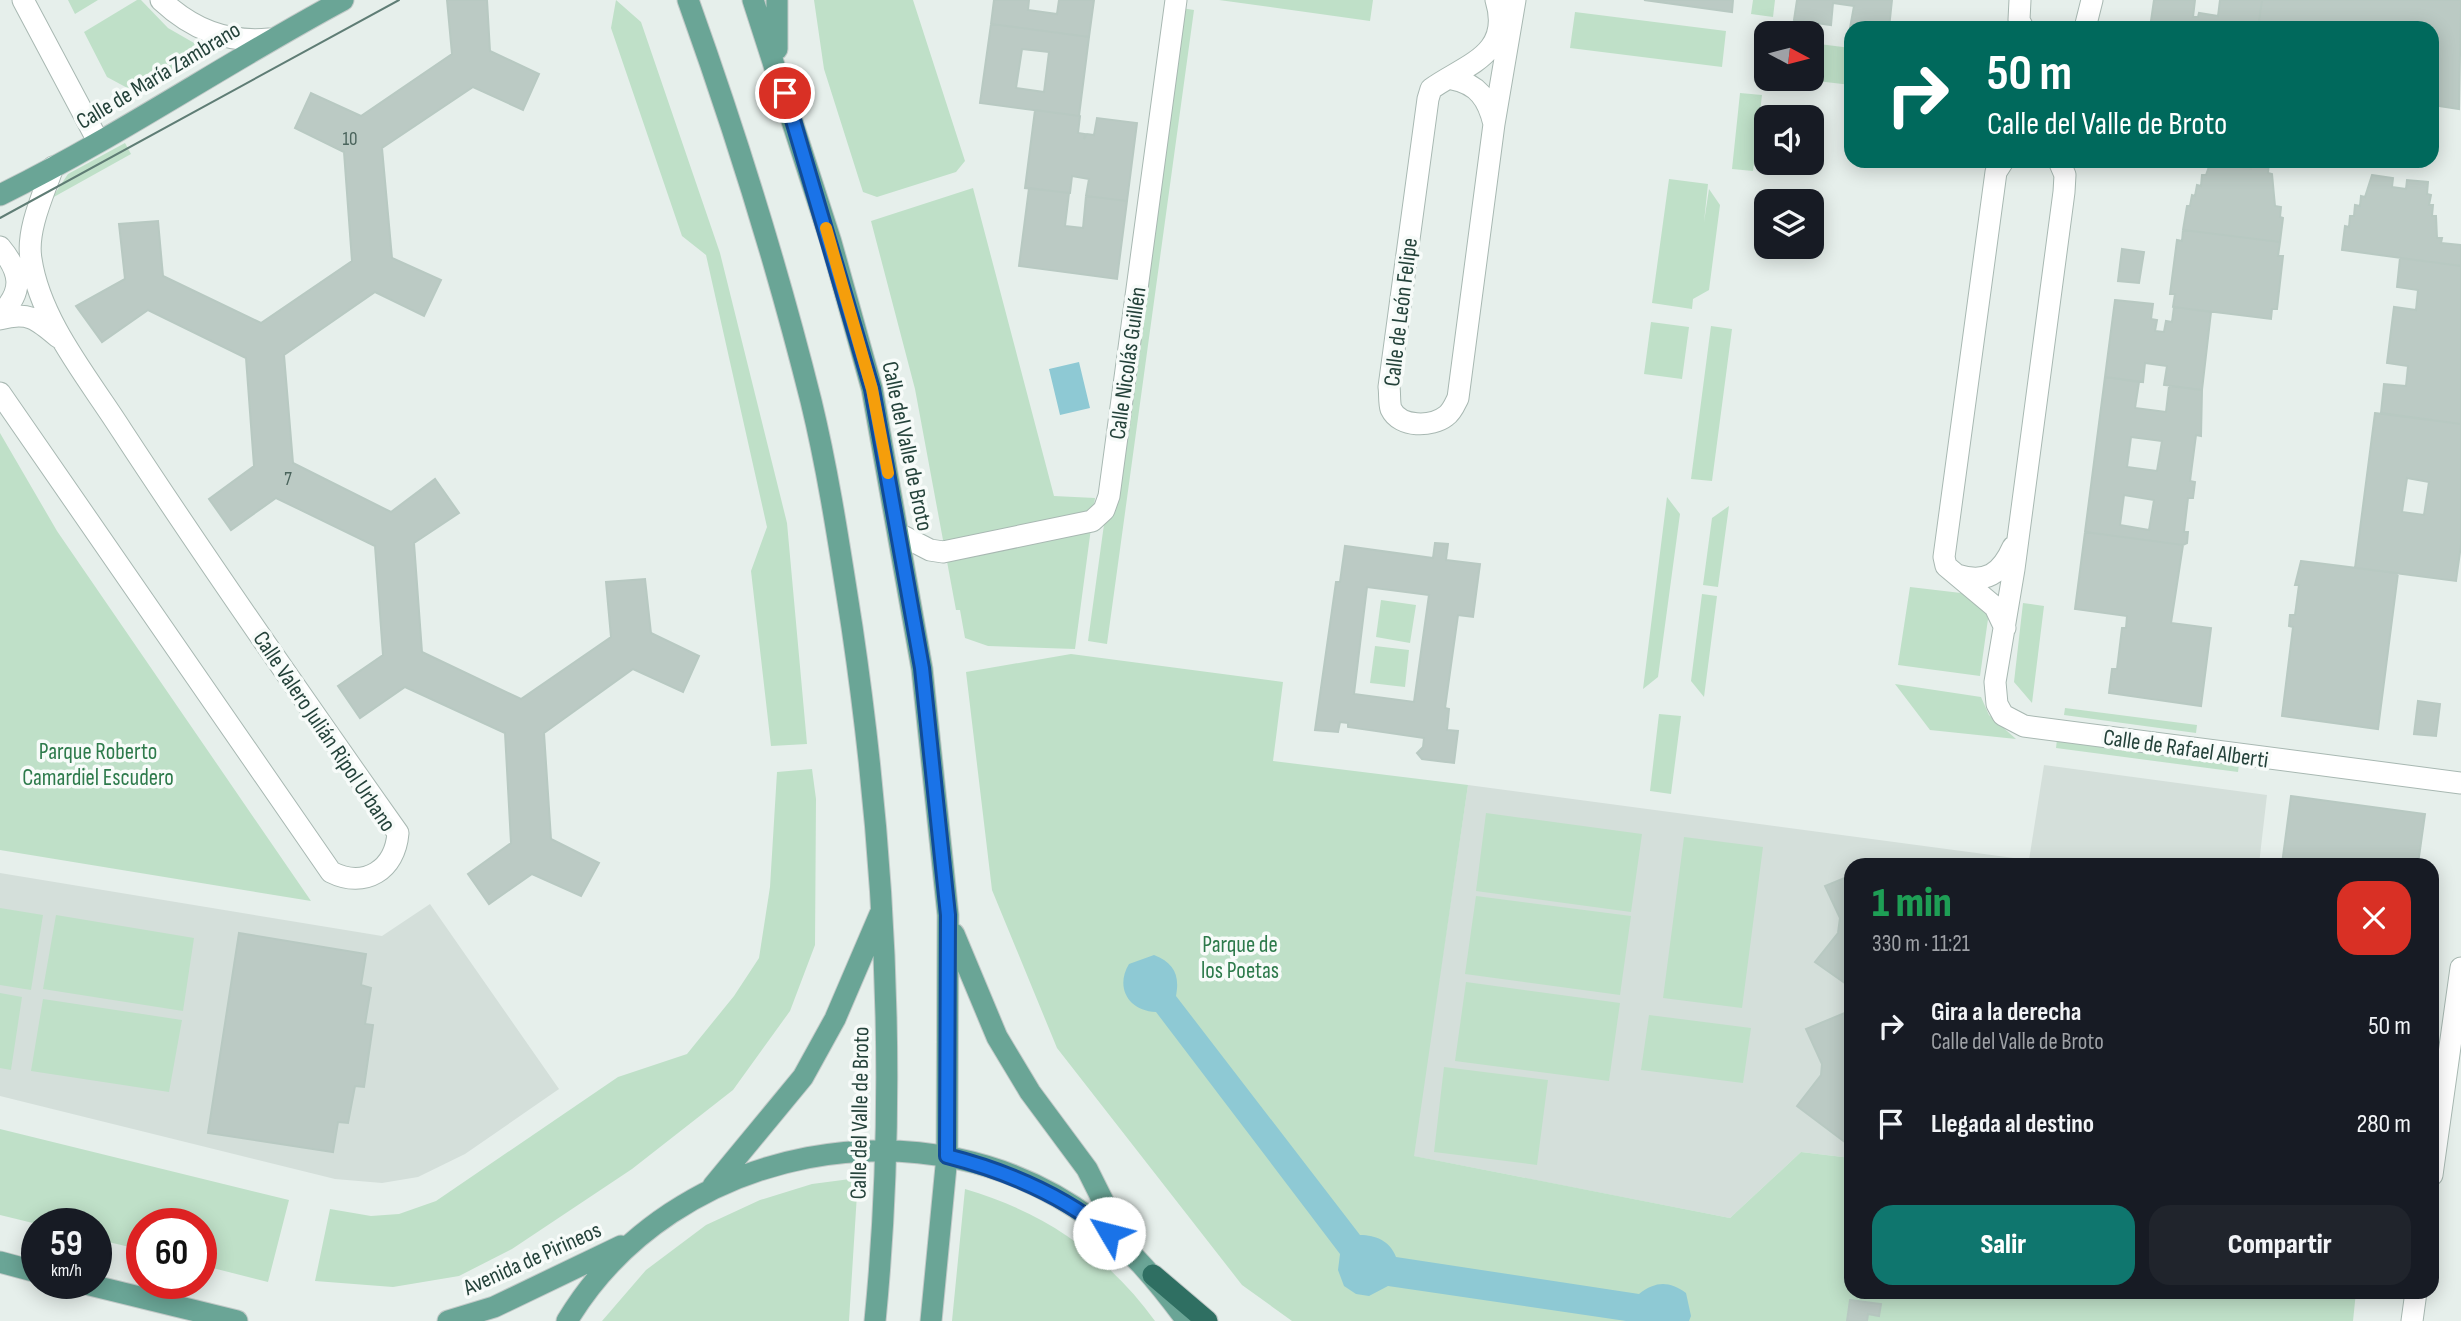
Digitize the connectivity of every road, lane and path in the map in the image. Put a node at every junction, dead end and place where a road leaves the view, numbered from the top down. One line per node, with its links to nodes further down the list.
1 (23, 0): 18 (street)
2 (161, 0): 14 (street)
3 (343, 0): 14 (main road, Calle de María Zambrano)
4 (688, 0): 32 (main road, Calle del Valle de Broto)
5 (753, 0): 15 (main road, Calle del Valle de Broto)
6 (777, 0): 15 (main road)
7 (1176, 0): 27 (street, Calle Nicolás Guillén)
8 (1496, 0): 16 (street, Calle de León Felipe)
9 (1515, 0): 17 (street, Calle de León Felipe)
10 (2020, 0): 12 (street)
11 (2092, 0): 13 (street)
12 (2020, 21)
13 (2087, 21)
14 (269, 39): 18 (main road, Calle de María Zambrano)
15 (777, 68): 27 (main road, Calle del Valle de Broto)
16 (1452, 79): 17 (street); 17 (street, Calle de León Felipe)
17 (1494, 124)
18 (98, 141): 19 (main road, Calle de María Zambrano)
19 (54, 167): 22 (main road, Calle de María Zambrano); 25 (street, Calle Valero Julián Ripol Urbano)
20 (1999, 168): 29 (street)
21 (2062, 168): 28 (street, Calle de Rafael Alberti)
22 (0, 195)
23 (0, 247): 24 (street, Calle Valero Julián Ripol Urbano)
24 (0, 316): 25 (street, Calle Valero Julián Ripol Urbano)
25 (65, 342): 26 (street, Calle Valero Julián Ripol Urbano)
26 (0, 393)
27 (900, 534): 33 (main road, Calle del Valle de Broto)
28 (2018, 536): 29 (street, Calle de Rafael Alberti); 30 (street, Calle de Rafael Alberti)
29 (1955, 574): 30 (street)
30 (2005, 628): 31 (street, Calle de Rafael Alberti)
31 (2461, 783)
32 (883, 906): 36 (main road, Calle del Valle de Broto); 38 (main road, Calle del Valle de Broto)
33 (948, 915): 37 (main road, Calle del Valle de Broto); 40 (main road, Calle del Valle de Broto)
34 (2461, 968): 35 (street)
35 (2439, 1125)
36 (887, 1149): 37 (main road, Avenida de Pirineos); 38 (main road, Avenida de Pirineos); 49 (main road, Calle del Valle de Broto)
37 (947, 1156): 40 (main road, Avenida de Pirineos); 50 (main road, Calle del Valle de Broto)
38 (710, 1189): 39 (main road, Avenida de Pirineos)
39 (636, 1240): 47 (main road, Avenida de Pirineos); 48 (main road, Avenida de Pirineos)
40 (1125, 1246): 43 (main road, Avenida de Pirineos)
41 (0, 1262): 42 (main road)
42 (21, 1268)
43 (1153, 1275): 51 (main road, Avenida de Pirineos); 52 (highway)
44 (112, 1290): 46 (main road)
45 (2415, 1299): 53 (street)
46 (237, 1321)
47 (448, 1321)
48 (567, 1321)
49 (875, 1321)
50 (931, 1321)
51 (1187, 1321)
52 (1207, 1321)
53 (2412, 1321)

